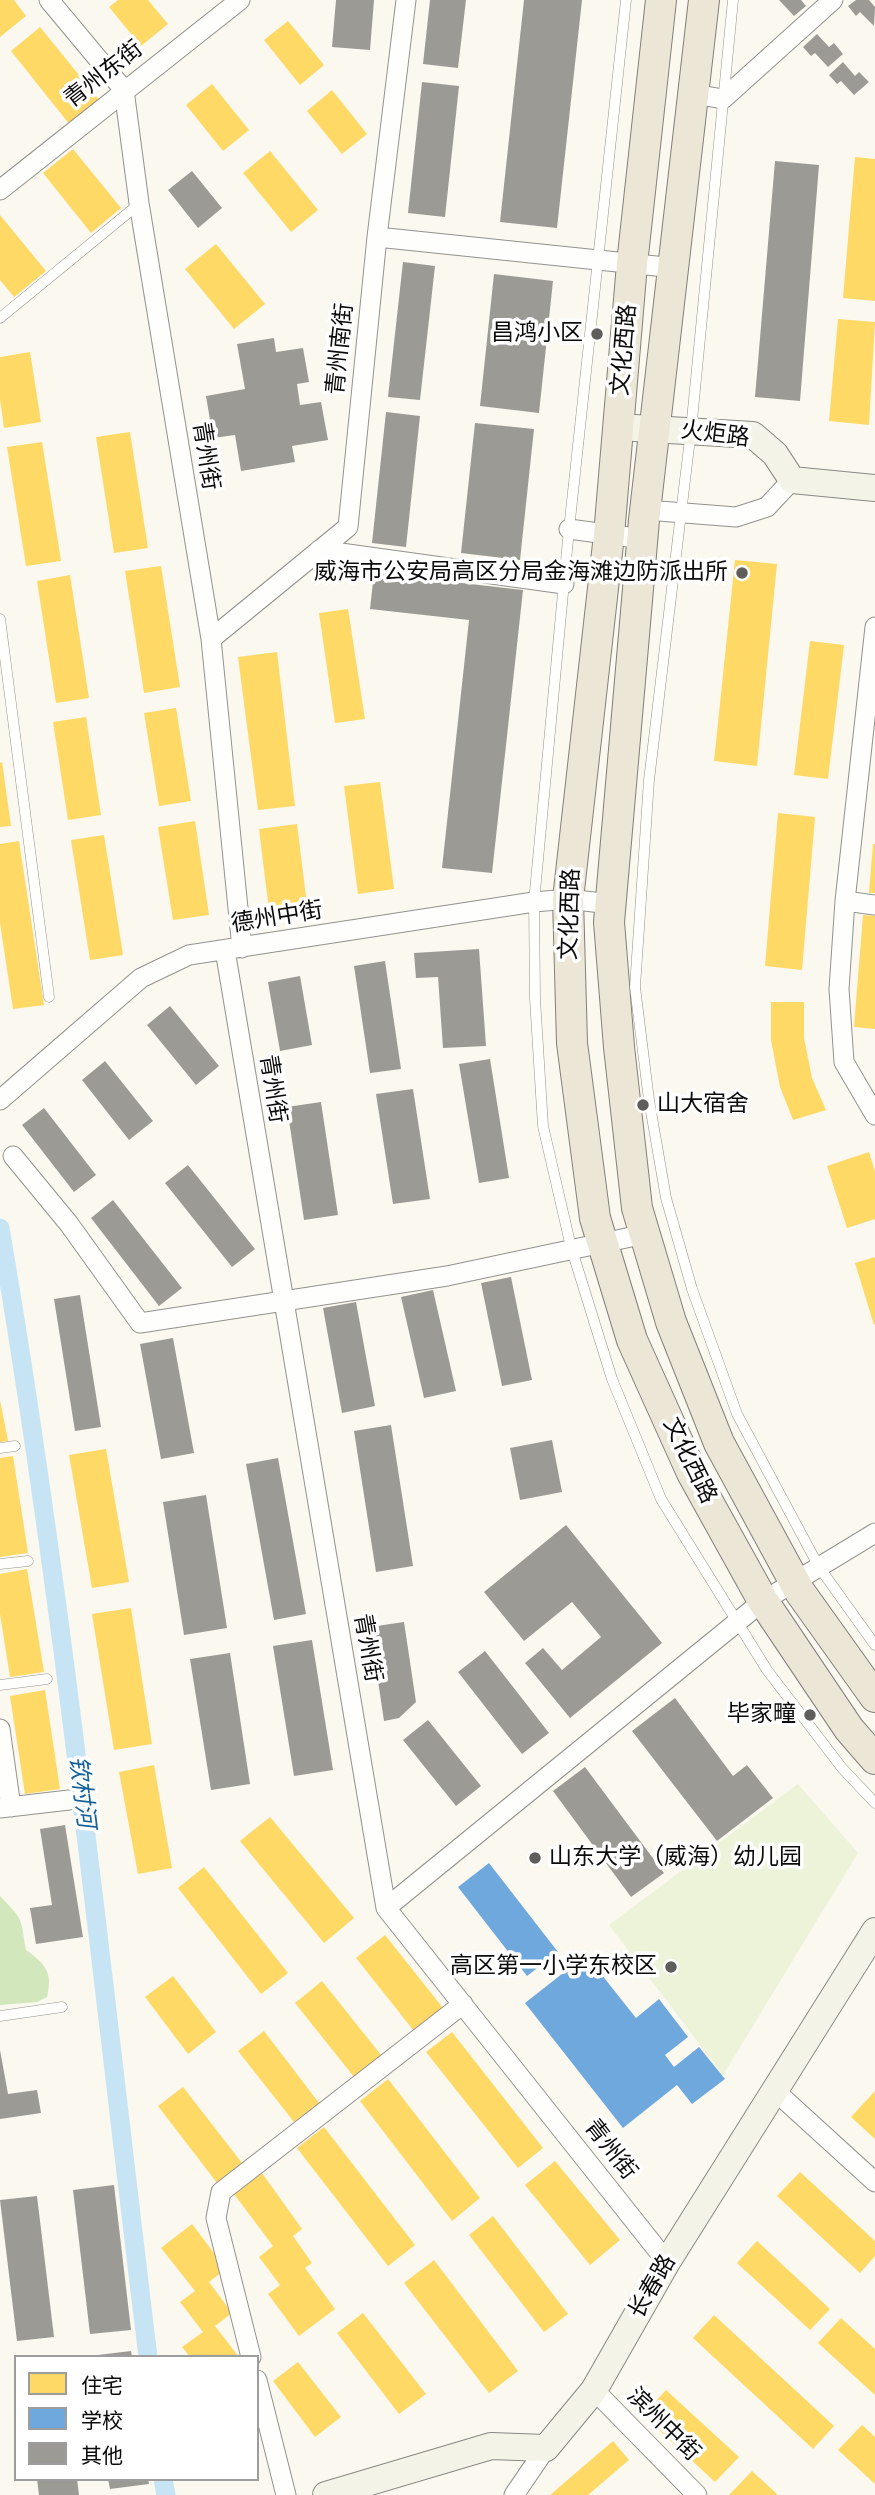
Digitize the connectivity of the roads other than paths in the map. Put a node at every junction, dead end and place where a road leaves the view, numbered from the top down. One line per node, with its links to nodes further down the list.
1 (49, 0): 9 (street)
2 (240, 0): 9 (street, 青州东街)
3 (406, 0): 14 (street, 青州南街)
4 (626, 0): 15 (lane)
5 (661, 0): 16 (main road, 文化西路)
6 (704, 0): 10 (main road, 文化西路)
7 (733, 0): 11 (lane)
8 (833, 0): 11 (street)
9 (124, 90): 12 (street, 青州东街); 13 (street, 青州街)
10 (694, 93): 11 (street); 17 (main road, 文化西路)
11 (723, 99): 21 (lane)
12 (0, 190)
13 (139, 203): 18 (lane); 32 (street, 青州街)
14 (377, 237): 15 (street); 28 (street, 青州南街)
15 (597, 259): 16 (street); 26 (lane)
16 (632, 264): 17 (street); 19 (main road, 文化西路)
17 (674, 268): 20 (main road, 文化西路)
18 (0, 318)
19 (618, 427): 20 (street, 火炬路); 27 (main road, 文化西路)
20 (655, 428): 21 (street, 火炬路); 25 (main road, 文化西路)
21 (691, 430): 22 (street, 火炬路); 24 (lane)
22 (792, 480): 23 (street); 24 (street)
23 (875, 488)
24 (681, 513): 25 (street); 52 (lane)
25 (644, 524): 27 (street); 36 (main road, 文化西路)
26 (569, 529): 27 (street); 29 (lane)
27 (609, 535): 33 (main road, 文化西路)
28 (319, 550): 29 (street); 32 (street, 青州南街)
29 (564, 584): 35 (lane)
30 (0, 619): 39 (lane)
31 (875, 627): 34 (street)
32 (211, 639): 38 (street, 青州街)
33 (568, 899): 35 (street, 德州中街); 36 (street, 德州中街); 44 (main road, 文化西路)
34 (845, 901): 37 (street); 41 (street)
35 (534, 902): 38 (street, 德州中街); 45 (lane)
36 (610, 904): 43 (main road, 文化西路)
37 (875, 905)
38 (233, 949): 40 (street, 德州中街); 46 (street, 青州街)
39 (49, 998)
40 (0, 1100)
41 (875, 1115)
42 (13, 1156): 46 (street)
43 (645, 1234): 44 (street); 52 (main road, 文化西路)
44 (603, 1243): 45 (street); 53 (main road, 文化西路)
45 (571, 1247): 46 (street); 54 (lane)
46 (283, 1301): 64 (street, 青州街)
47 (15, 1446): 48 (lane)
48 (0, 1448)
49 (875, 1533): 52 (street)
50 (28, 1561): 51 (lane)
51 (0, 1564)
52 (806, 1574): 53 (street); 55 (lane); 58 (main road, 文化西路)
53 (763, 1601): 54 (street); 60 (main road, 文化西路)
54 (737, 1624): 62 (lane); 64 (street)
55 (875, 1645)
56 (47, 1679): 57 (lane)
57 (0, 1685)
58 (875, 1697)
59 (0, 1729): 63 (street)
60 (875, 1759)
61 (69, 1800): 63 (street)
62 (875, 1803)
63 (5, 1808)
64 (386, 1908): 66 (street, 青州街)
65 (875, 1931): 69 (street, 长春路)
66 (463, 2004): 71 (street, 青州街); 72 (street)
67 (62, 2007): 68 (lane)
68 (0, 2017)
69 (774, 2090): 70 (street); 71 (street, 长春路)
70 (875, 2182)
71 (667, 2262): 74 (street, 长春路)
72 (250, 2355)
73 (259, 2388): 76 (street)
74 (594, 2390): 75 (street, 长春路); 79 (street, 滨州中街)
75 (546, 2448): 77 (street); 78 (street)
76 (286, 2495)
77 (326, 2495)
78 (514, 2495)
79 (698, 2495)

